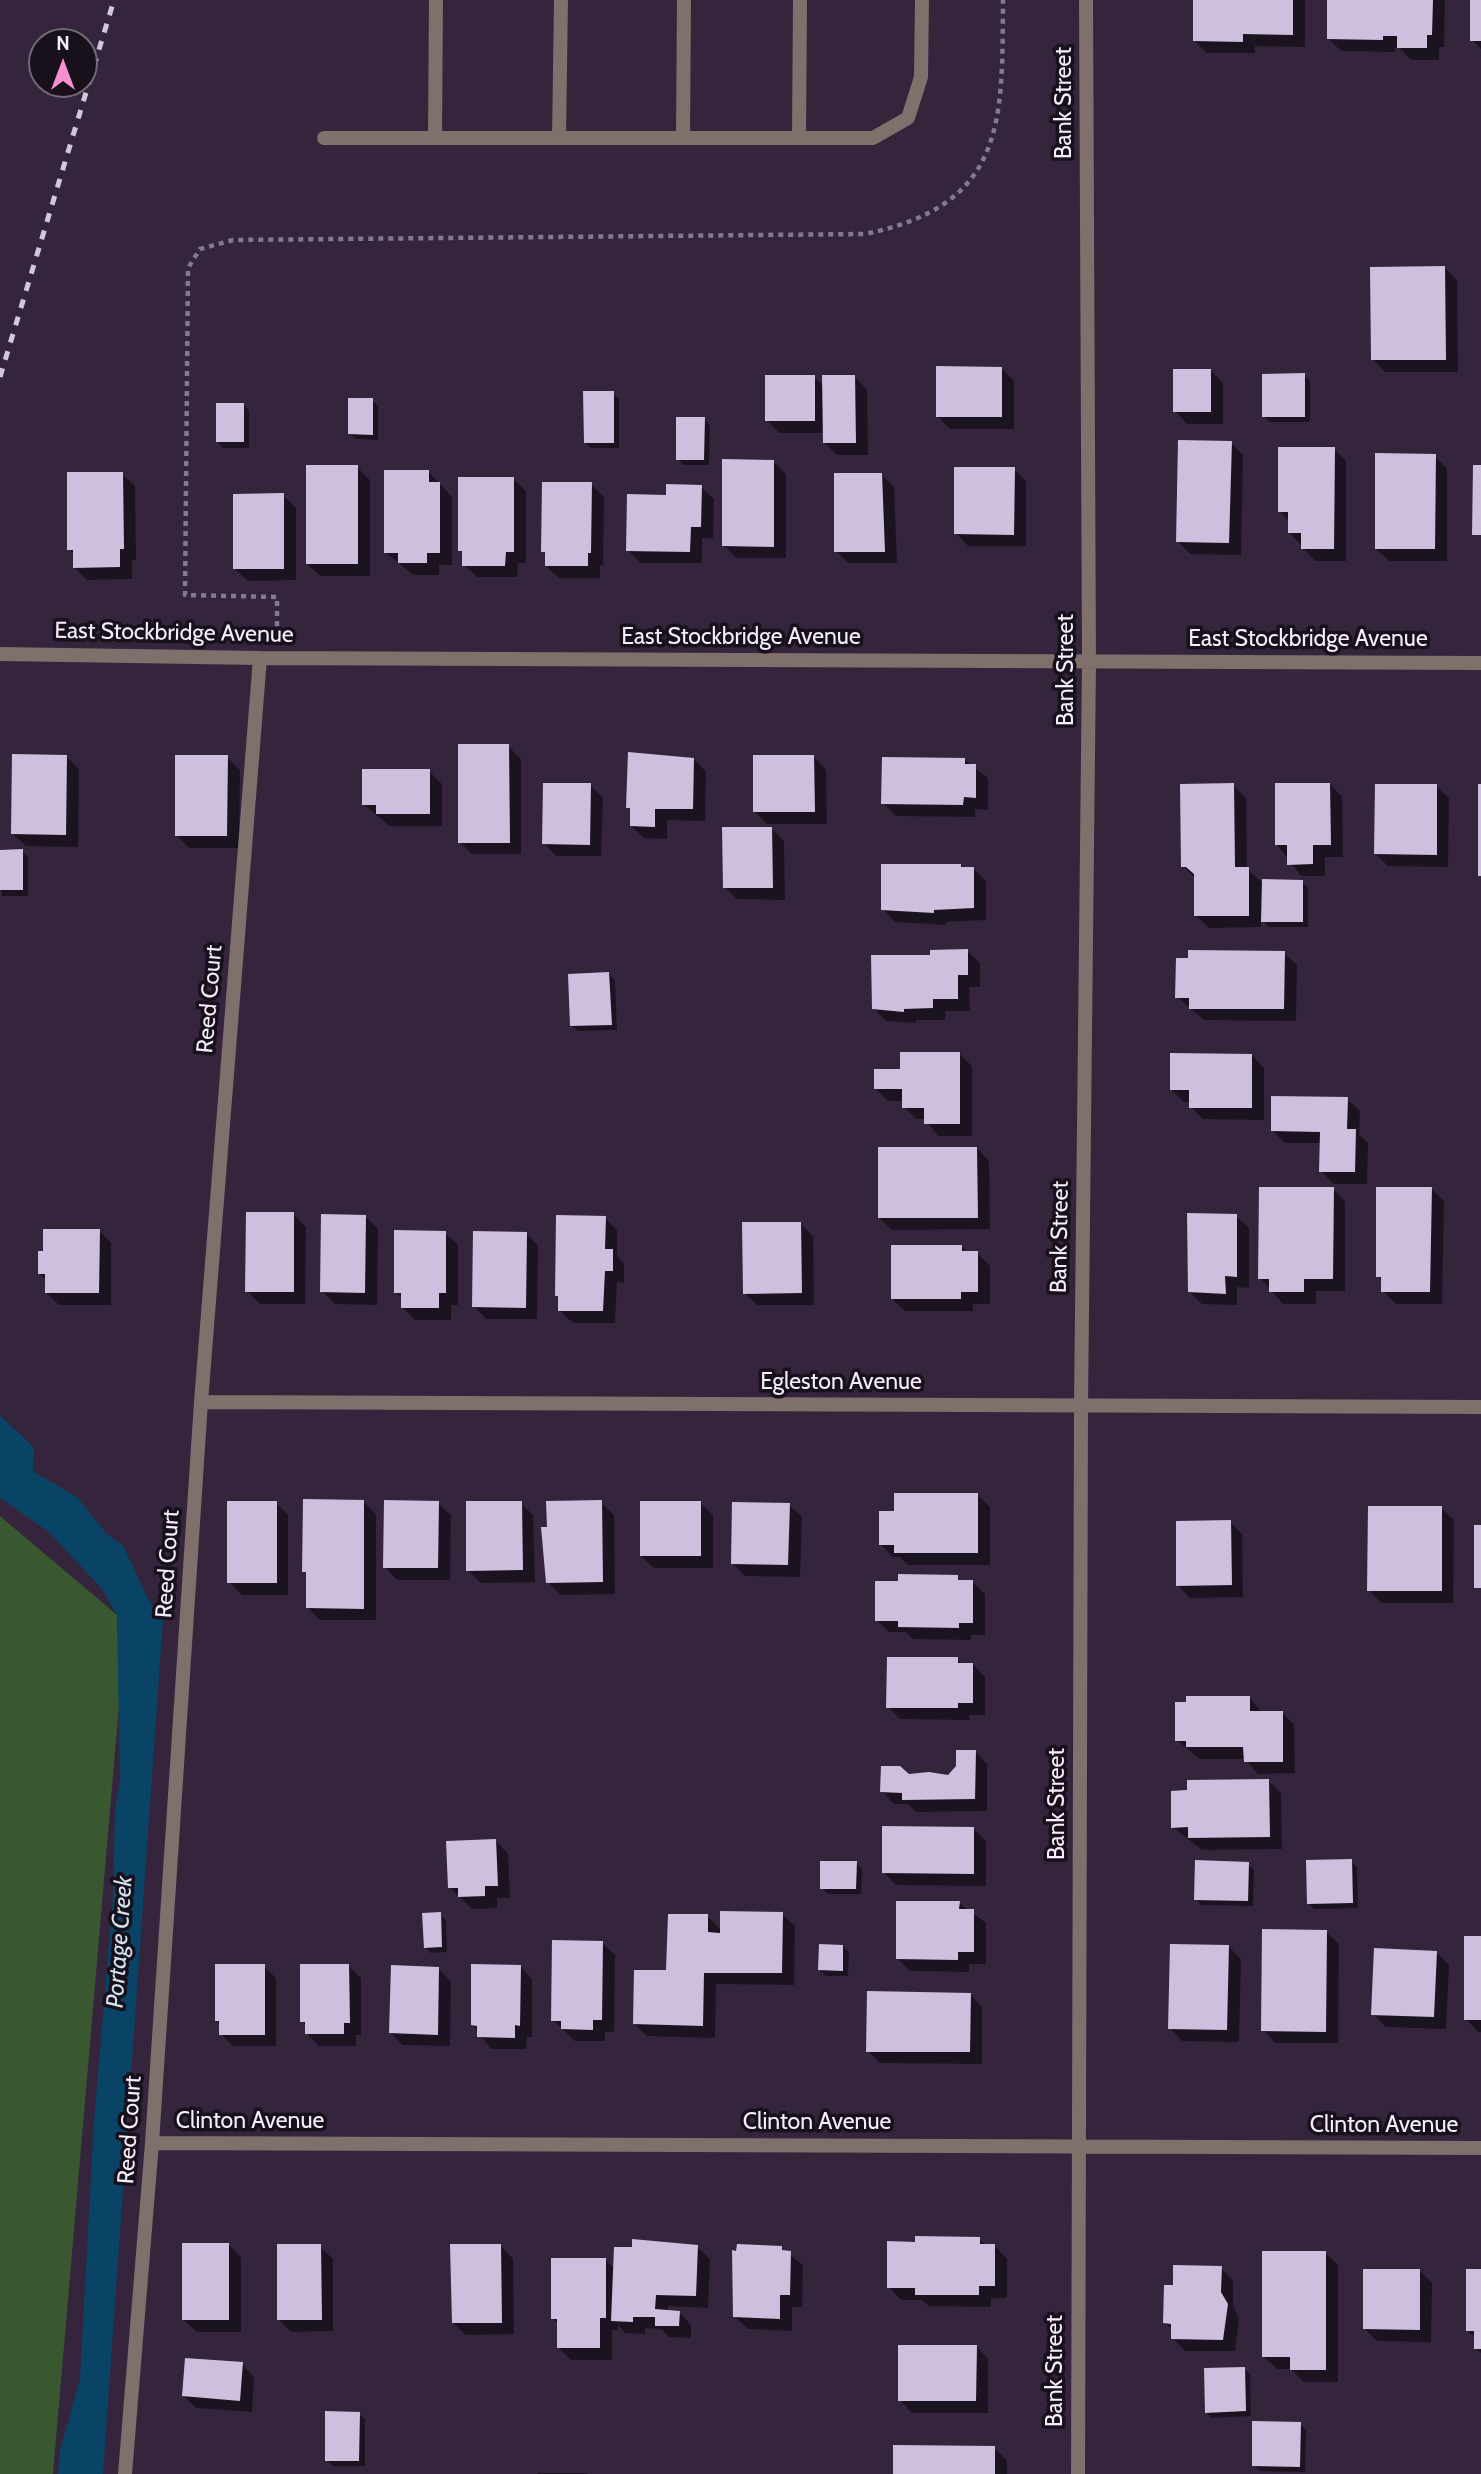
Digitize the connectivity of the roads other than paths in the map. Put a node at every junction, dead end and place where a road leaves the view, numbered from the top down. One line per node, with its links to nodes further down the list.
1 (436, 0): 8 (street)
2 (561, 0): 9 (street)
3 (684, 0): 10 (street)
4 (800, 0): 11 (street)
5 (922, 0): 11 (street)
6 (1086, 0): 14 (street, Bank Street)
7 (324, 138): 8 (street)
8 (435, 138): 9 (street)
9 (559, 138): 10 (street)
10 (683, 138): 11 (street)
11 (799, 138)
12 (0, 653): 13 (street, East Stockbridge Avenue)
13 (260, 658): 14 (street, East Stockbridge Avenue); 16 (street, Reed Court)
14 (1089, 661): 15 (street, East Stockbridge Avenue); 17 (street, Bank Street)
15 (1481, 663)
16 (201, 1402): 17 (street, Egleston Avenue); 19 (street, Reed Court)
17 (1081, 1405): 18 (street, Egleston Avenue); 20 (street, Bank Street)
18 (1481, 1407)
19 (152, 2143): 20 (street, Clinton Avenue); 22 (street, Reed Court)
20 (1079, 2145): 21 (street, Clinton Avenue); 23 (street, Bank Street)
21 (1481, 2148)
22 (125, 2474)
23 (1078, 2474)

